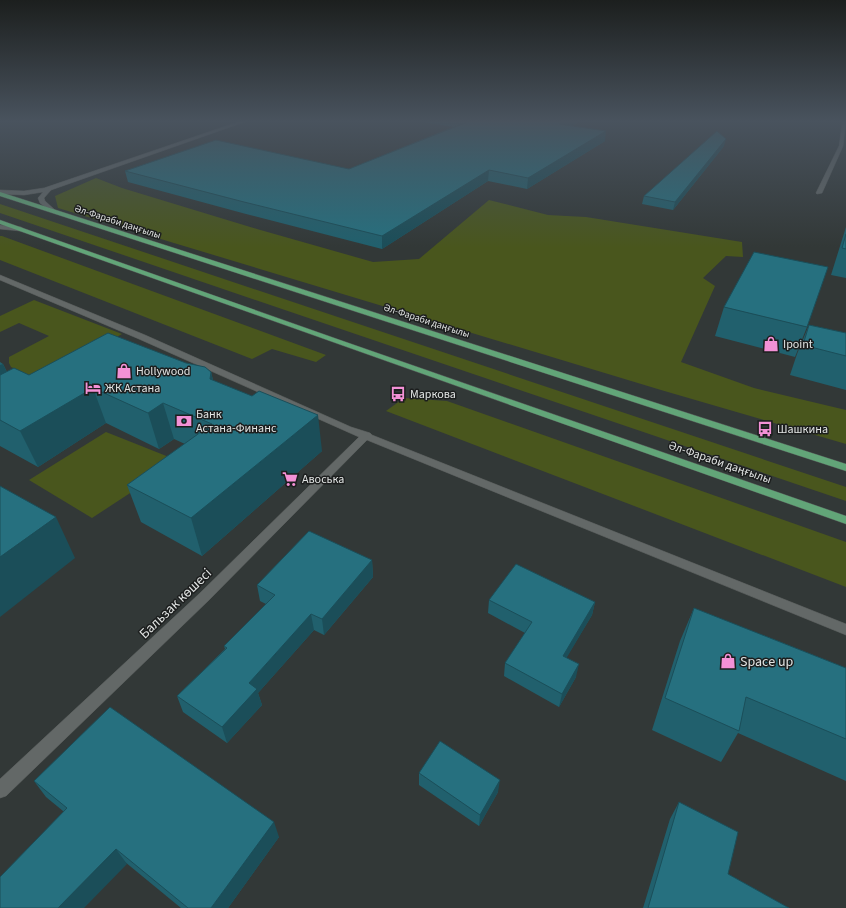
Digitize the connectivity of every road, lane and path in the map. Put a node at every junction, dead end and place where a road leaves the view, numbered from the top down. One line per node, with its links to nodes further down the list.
1 (125, 162): 3 (street)
2 (835, 162): 5 (street)
3 (50, 188): 4 (street); 6 (street)
4 (0, 193): 6 (main road, Әл-Фараби даңғылы)
5 (819, 193)
6 (53, 212): 14 (main road, Әл-Фараби даңғылы)
7 (0, 222): 9 (main road, Әл-Фараби даңғылы)
8 (0, 227): 9 (street)
9 (20, 229): 15 (main road, Әл-Фараби даңғылы)
10 (0, 277): 11 (street)
11 (142, 337): 12 (street); 13 (street)
12 (128, 344)
13 (367, 436): 16 (street); 17 (street, Бальзак көшесі)
14 (846, 468)
15 (846, 520)
16 (846, 630)
17 (0, 790)

